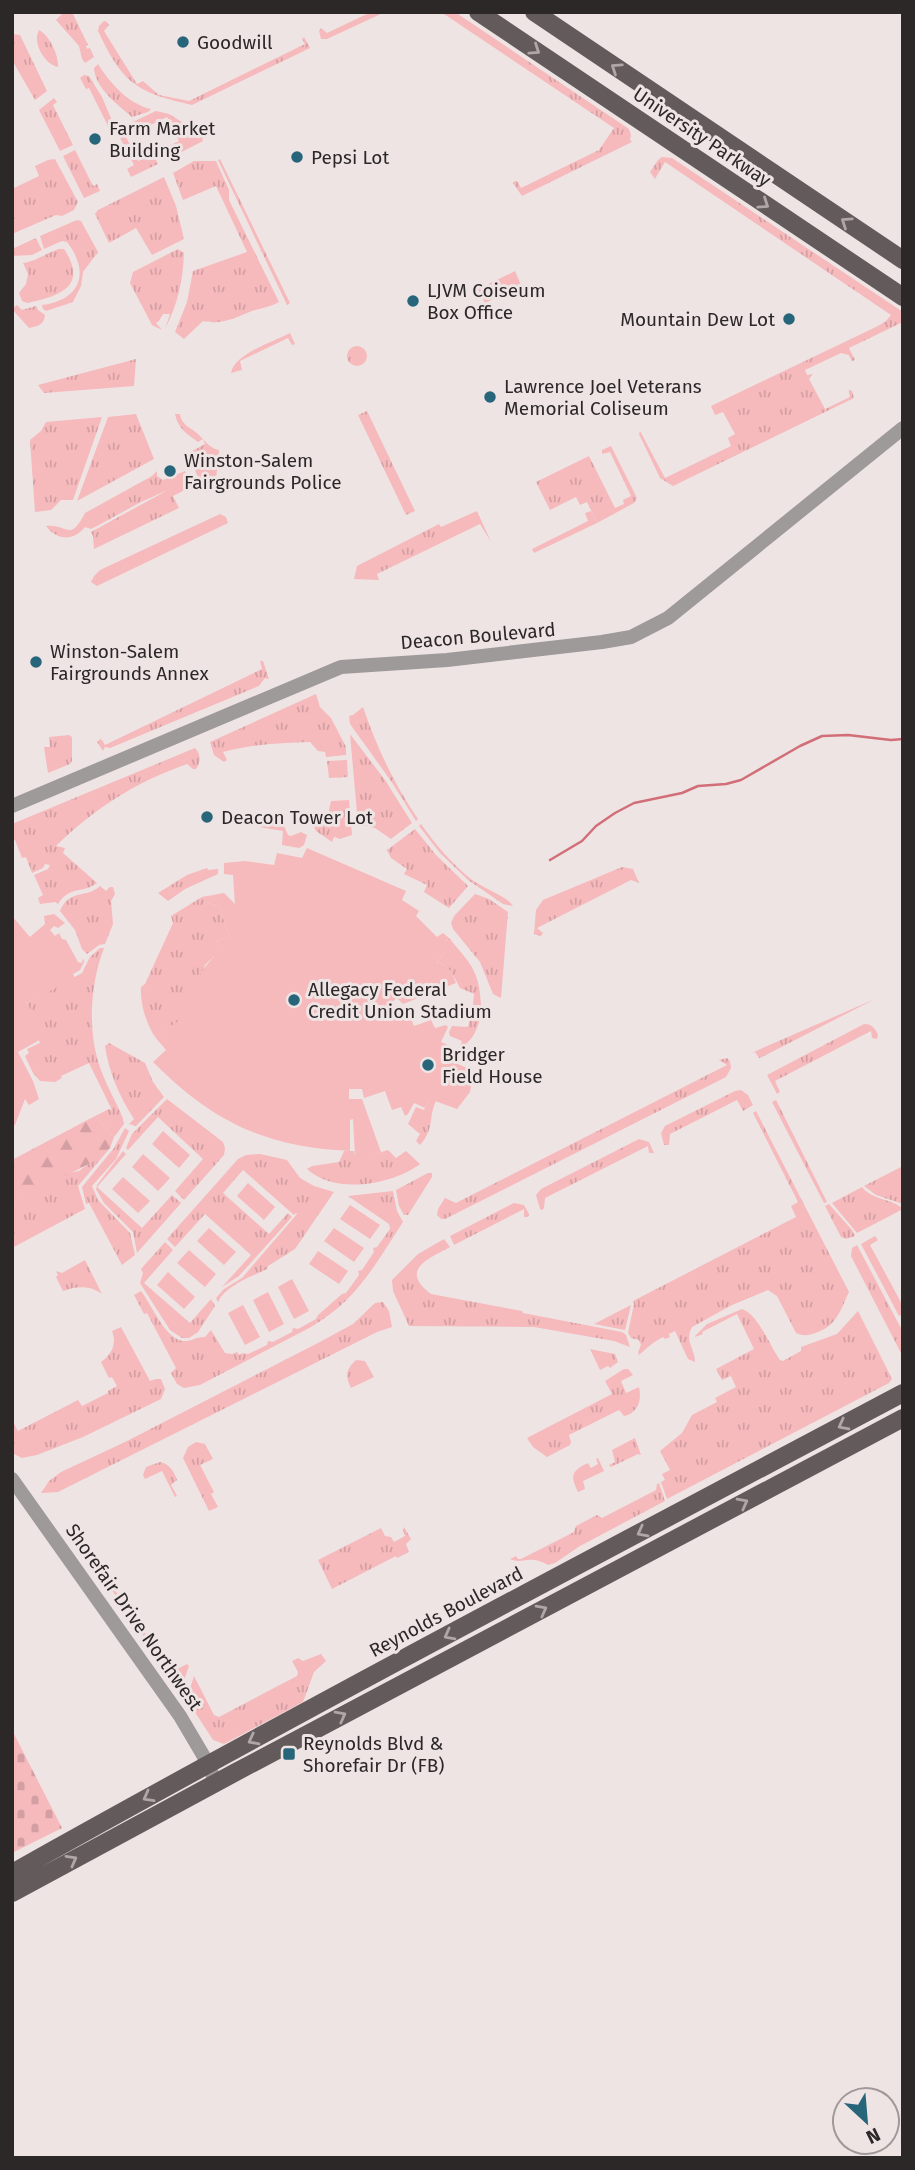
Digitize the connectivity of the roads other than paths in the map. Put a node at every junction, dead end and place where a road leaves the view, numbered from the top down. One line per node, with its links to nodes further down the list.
1 (478, 12): 4 (main road, University Parkway, one-way to 4)
2 (534, 12): 3 (main road, University Parkway, one-way to 2)
3 (740, 150): 4 (main road); 5 (main road, University Parkway, one-way to 3)
4 (723, 176): 6 (main road, University Parkway, one-way to 6)
5 (903, 260)
6 (903, 298)
7 (903, 428): 8 (street, Deacon Boulevard)
8 (12, 806)
9 (903, 1393): 12 (main road, Reynolds Boulevard, one-way to 12)
10 (903, 1418): 13 (main road, one-way to 10)
11 (12, 1479): 12 (street, Shorefair Drive Northwest)
12 (207, 1764): 13 (street, Shorefair Drive Northwest); 14 (main road, Reynolds Boulevard, one-way to 14)
13 (216, 1782): 15 (main road, one-way to 13)
14 (12, 1873)
15 (12, 1893)

